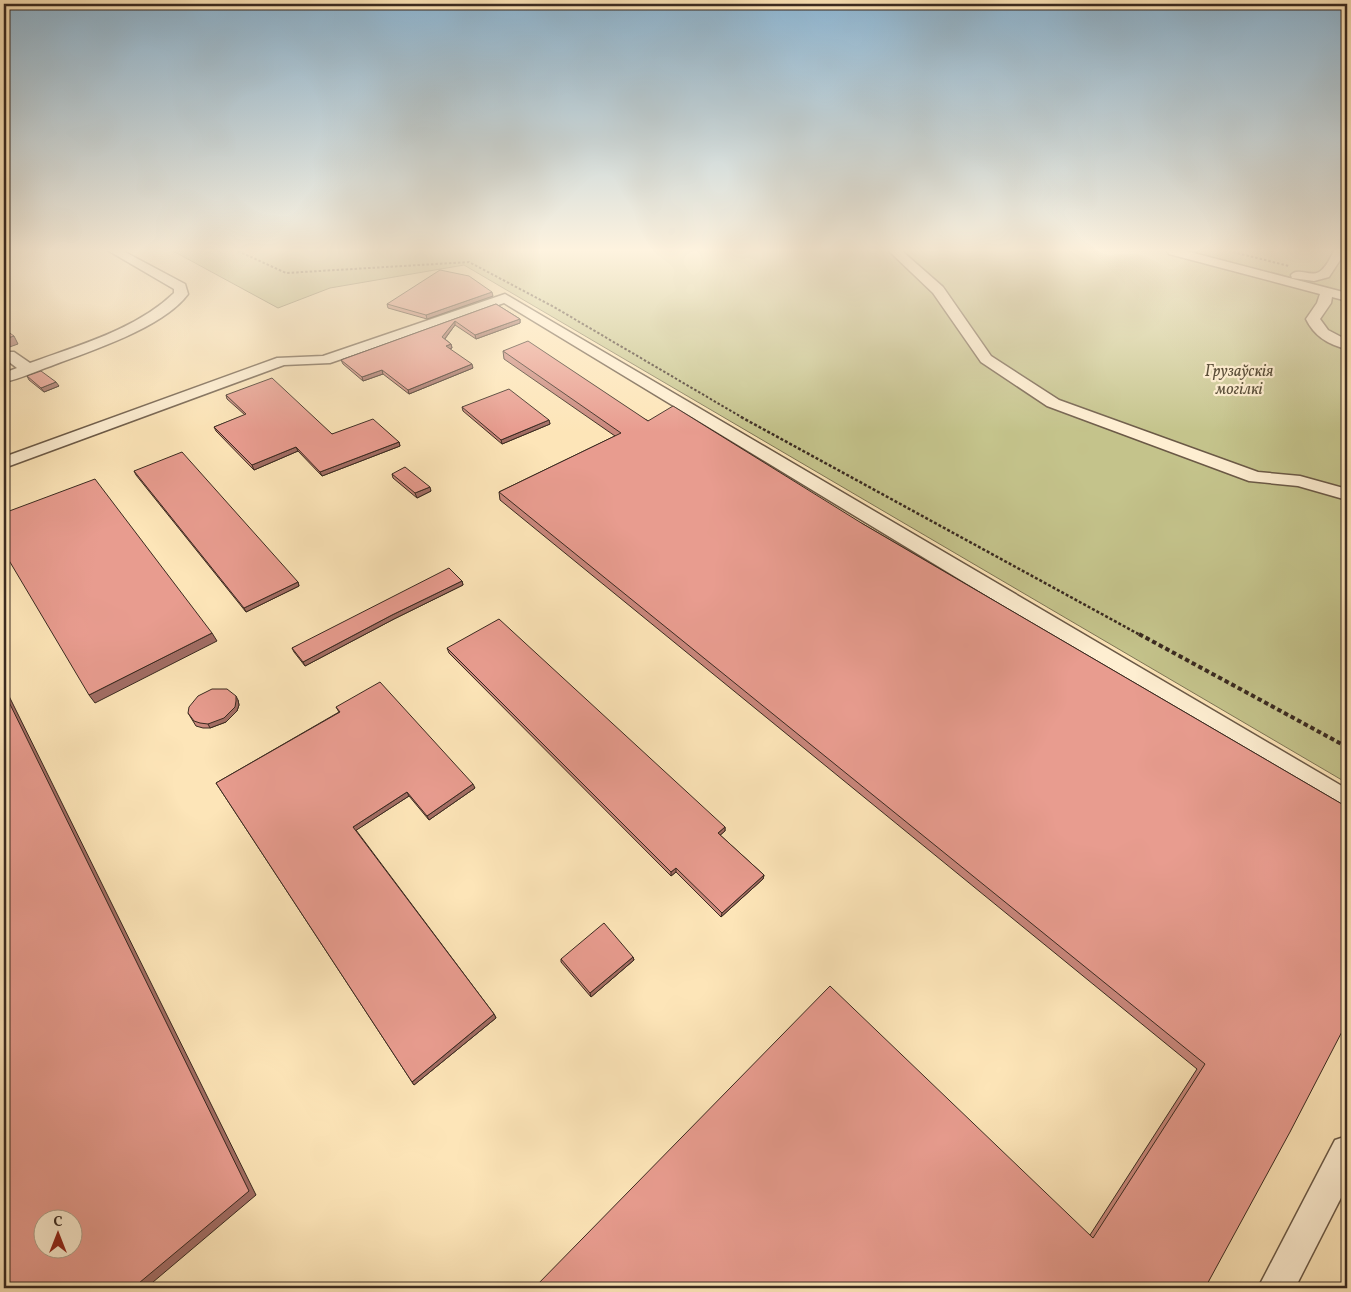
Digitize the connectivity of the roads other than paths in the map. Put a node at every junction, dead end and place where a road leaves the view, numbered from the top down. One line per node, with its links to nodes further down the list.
1 (160, 311): 8 (street)
2 (466, 311): 10 (street)
3 (526, 311): 12 (street)
4 (953, 311): 11 (street)
5 (1318, 311): 6 (street)
6 (1347, 345)
7 (9, 355): 8 (street)
8 (28, 369): 9 (street)
9 (4, 378)
10 (4, 463)
11 (1347, 496)
12 (1347, 802)
13 (1347, 1152): 14 (street)
14 (1276, 1288)

